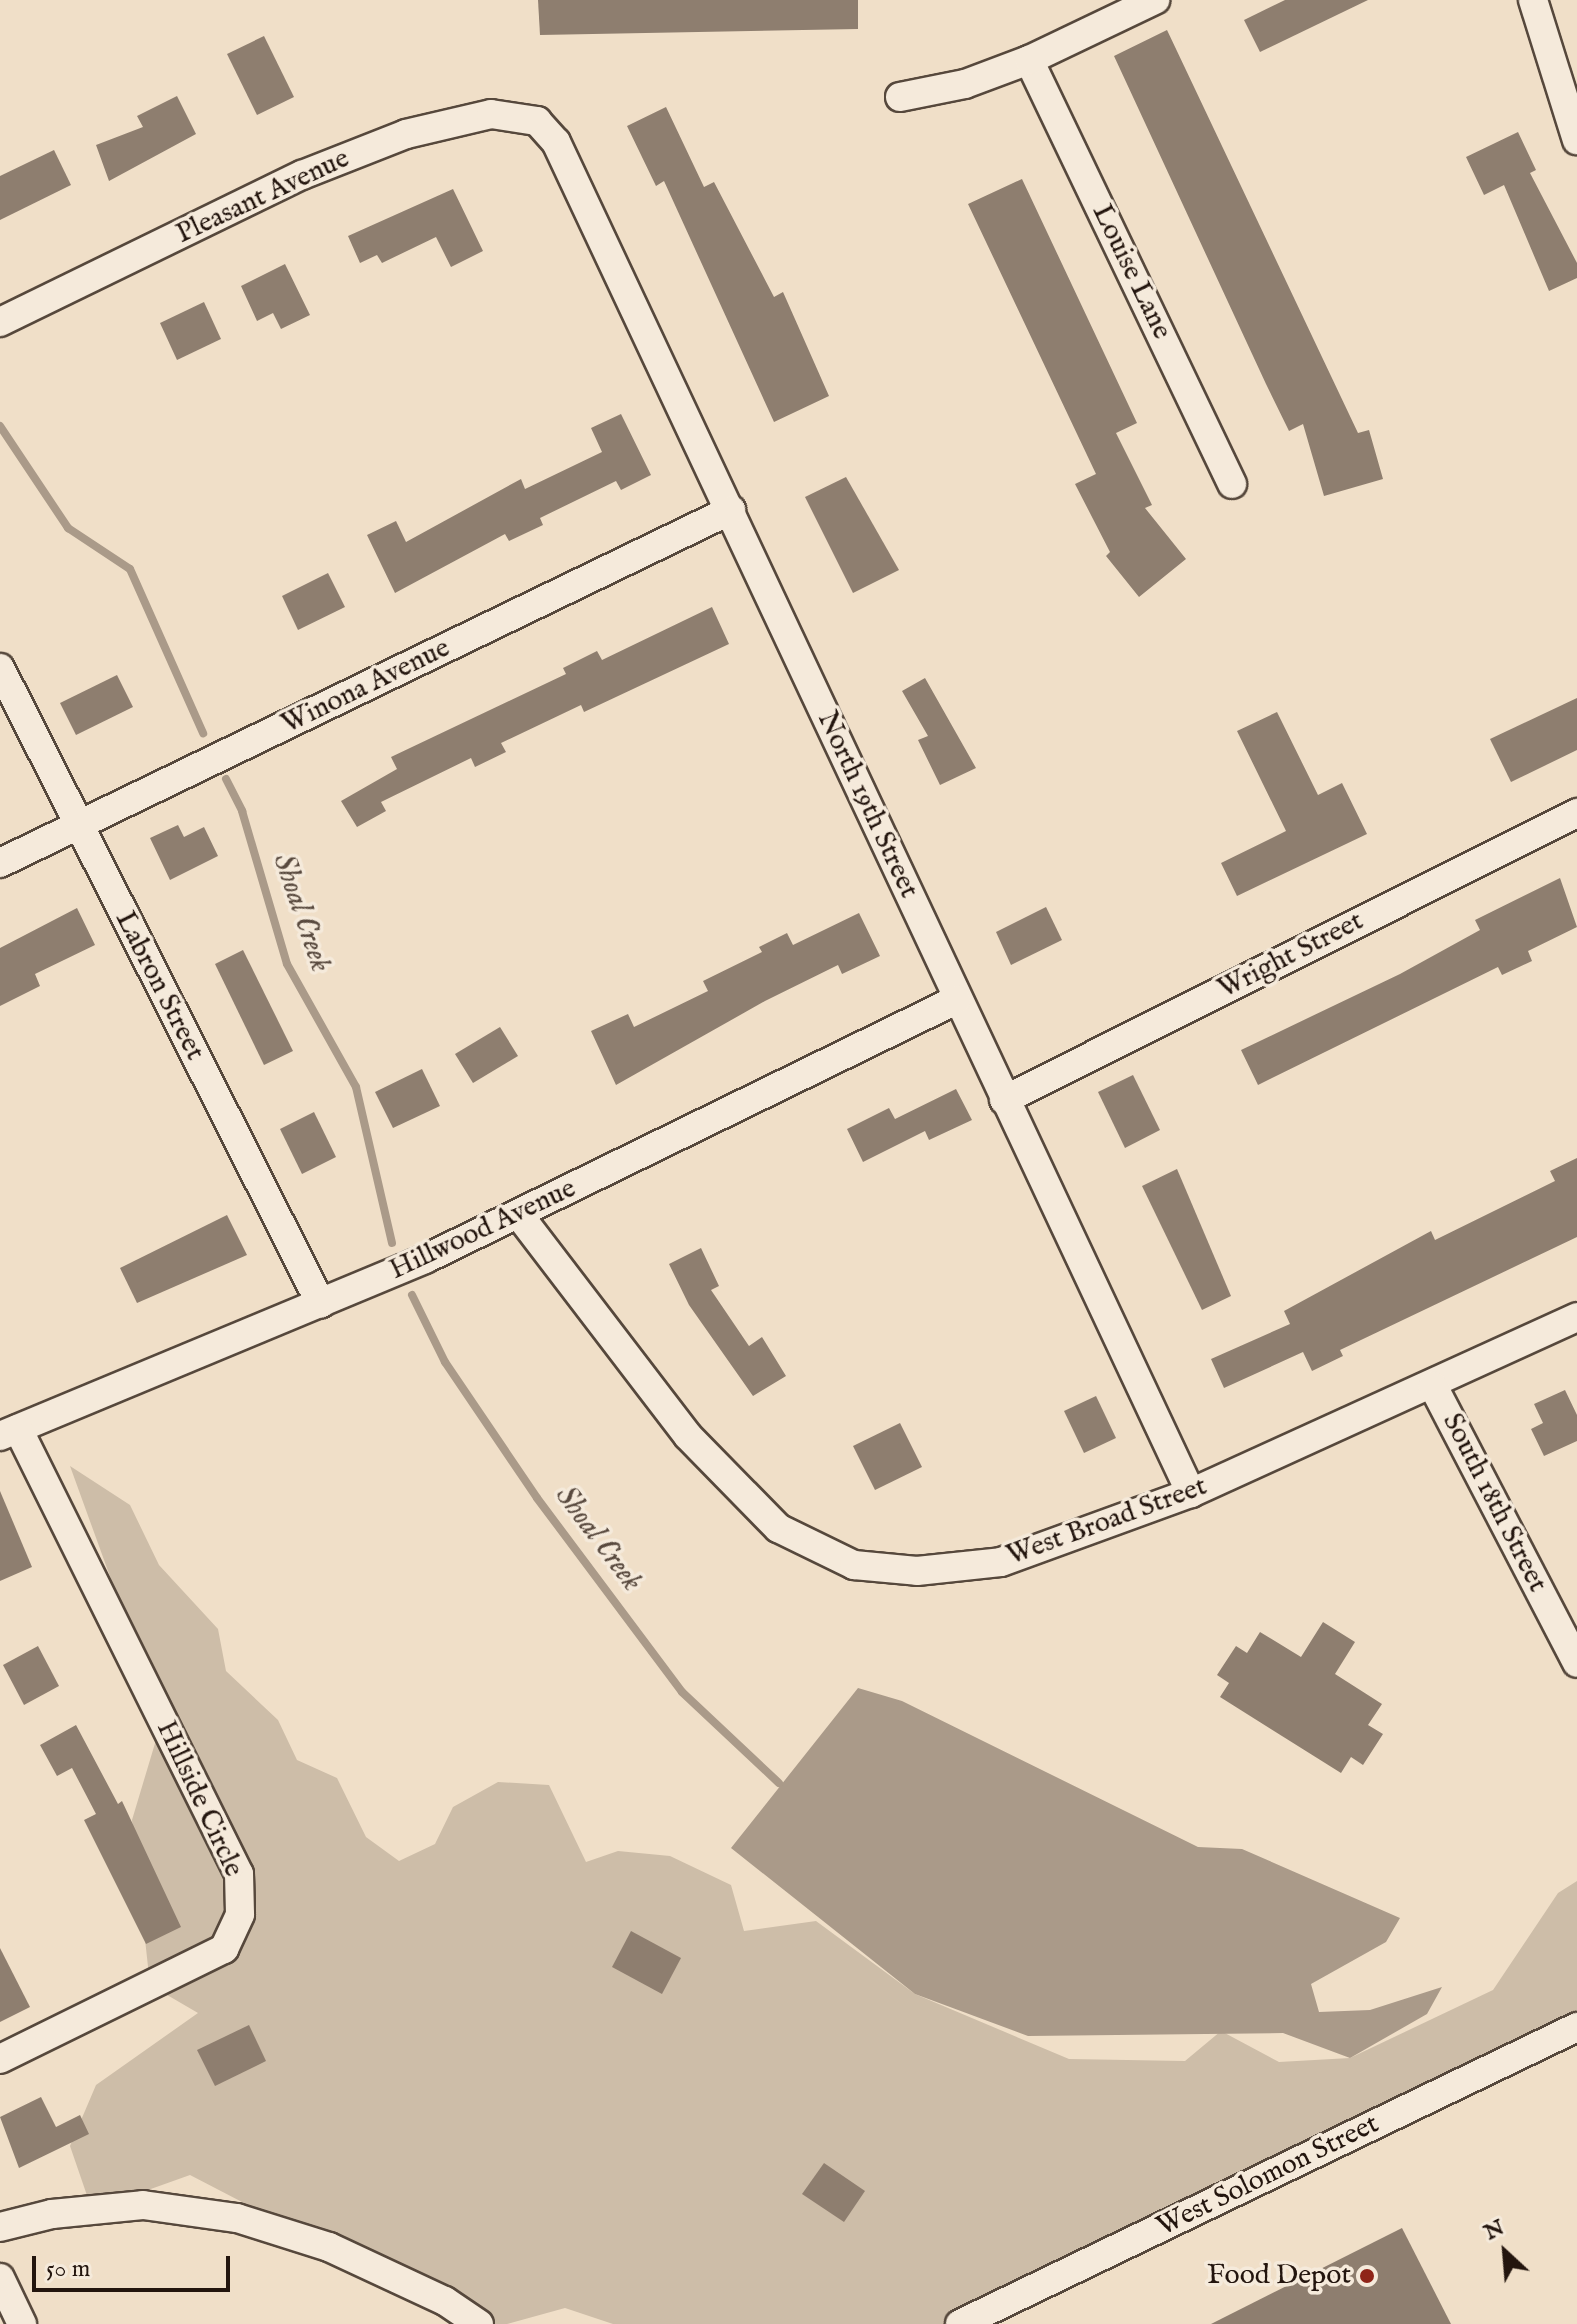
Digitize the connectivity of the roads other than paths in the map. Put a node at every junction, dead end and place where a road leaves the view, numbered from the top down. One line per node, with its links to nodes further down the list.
1 (1155, 0): 3 (street)
2 (1533, 0): 6 (street)
3 (1029, 60): 4 (street); 8 (street, Louise Lane)
4 (900, 97)
5 (537, 121): 7 (street, Pleasant Avenue); 9 (street, North 19th Street)
6 (1577, 140)
7 (0, 322)
8 (1232, 484)
9 (731, 510): 12 (street, Winona Avenue); 14 (street, North 19th Street)
10 (0, 668): 12 (street, Labron Street)
11 (1577, 813): 15 (street, Wright Street)
12 (78, 826): 13 (street, Winona Avenue); 17 (street, Labron Street)
13 (0, 863)
14 (956, 1000): 15 (street, North 19th Street); 16 (street, Hillwood Avenue)
15 (1004, 1100): 21 (street, North 19th Street)
16 (519, 1215): 17 (street, Hillwood Avenue); 21 (street, West Broad Street)
17 (321, 1304): 20 (street, Hillwood Avenue)
18 (1577, 1317): 19 (street, West Broad Street)
19 (1433, 1386): 21 (street, West Broad Street); 22 (street, South 18th Street)
20 (9, 1433): 24 (street, Hillside Circle)
21 (1191, 1493)
22 (1577, 1663)
23 (1577, 2027): 29 (street, West Solomon Street)
24 (0, 2059)
25 (0, 2227): 28 (street)
26 (0, 2278): 27 (street)
27 (22, 2324)
28 (479, 2324)
29 (960, 2324)

